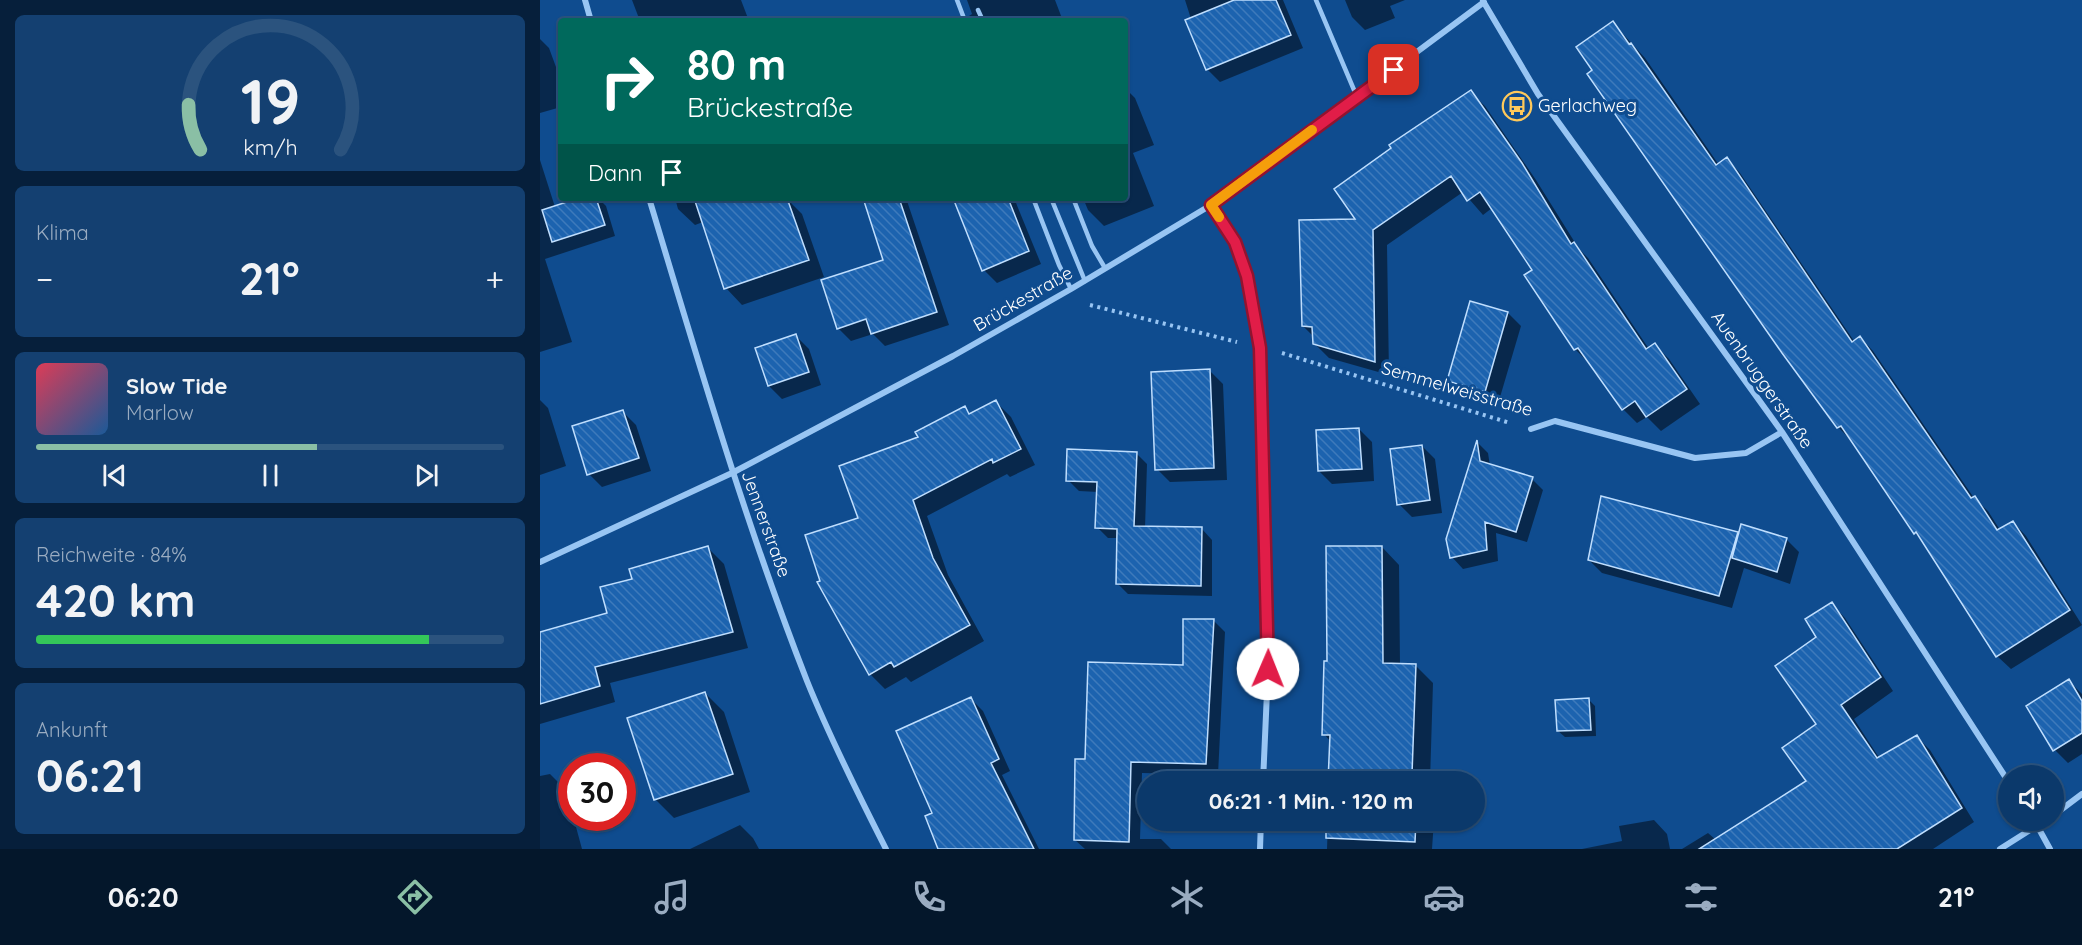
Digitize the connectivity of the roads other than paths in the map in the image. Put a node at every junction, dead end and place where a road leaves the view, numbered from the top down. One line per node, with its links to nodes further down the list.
1 (585, 0): 6 (street)
2 (957, 0): 7 (lane)
3 (1316, 0): 9 (lane)
4 (1484, 1): 9 (street, Brückestraße); 19 (street, Auenbruggerstraße)
5 (978, 10): 8 (lane)
6 (590, 18)
7 (964, 18)
8 (982, 18)
9 (1357, 96): 14 (street, Brückestraße)
10 (650, 201): 20 (street, Jennerstraße)
11 (1034, 201): 17 (lane)
12 (1052, 201): 16 (lane)
13 (1074, 201): 15 (lane)
14 (1211, 205): 15 (street, Brückestraße); 23 (street)
15 (1105, 268): 16 (street, Brückestraße)
16 (1085, 281): 17 (street, Brückestraße)
17 (1071, 289): 20 (street, Brückestraße)
18 (1531, 429): 19 (street, Semmelweisstraße)
19 (1782, 432): 22 (street, Auenbruggerstraße)
20 (732, 473): 21 (street, Brückestraße); 29 (street, Jennerstraße)
21 (540, 562)
22 (1998, 766)
23 (1263, 771)
24 (2082, 794): 25 (street)
25 (2064, 808)
26 (1261, 831): 30 (street)
27 (2025, 831): 31 (street)
28 (2040, 831): 32 (street)
29 (886, 849)
30 (1260, 849)
31 (2000, 849)
32 (2050, 849)

